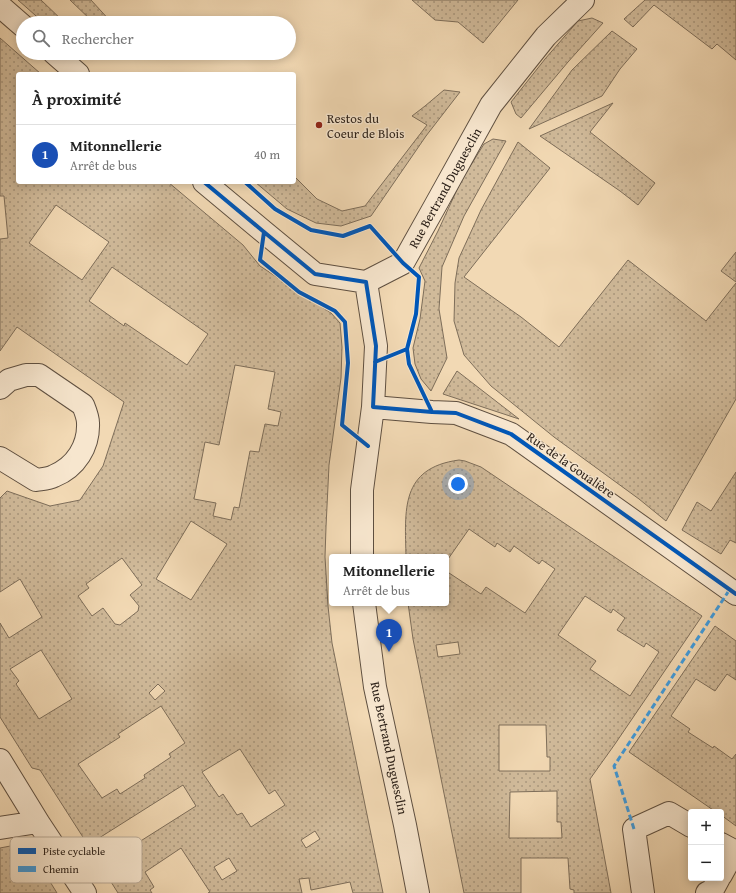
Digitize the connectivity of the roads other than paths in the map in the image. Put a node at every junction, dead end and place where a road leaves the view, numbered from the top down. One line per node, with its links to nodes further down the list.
1 (583, 0): 7 (street, Rue Bertrand Duguesclin)
2 (0, 6): 3 (street)
3 (16, 20)
4 (62, 60): 5 (street)
5 (76, 72)
6 (206, 184): 7 (street)
7 (366, 282): 9 (street)
8 (0, 388): 10 (street)
9 (373, 407): 11 (street); 12 (street, Rue de la Goualière)
10 (0, 458)
11 (362, 554)
12 (736, 594)
13 (364, 606): 24 (street, Rue Bertrand Duguesclin)
14 (0, 760): 15 (street)
15 (38, 822): 17 (street); 18 (street)
16 (688, 824): 25 (street)
17 (0, 828)
18 (48, 837)
19 (724, 846): 20 (street)
20 (724, 870)
21 (717, 881): 26 (street)
22 (78, 883): 23 (street)
23 (85, 893)
24 (418, 893)
25 (644, 893)
26 (707, 893)

